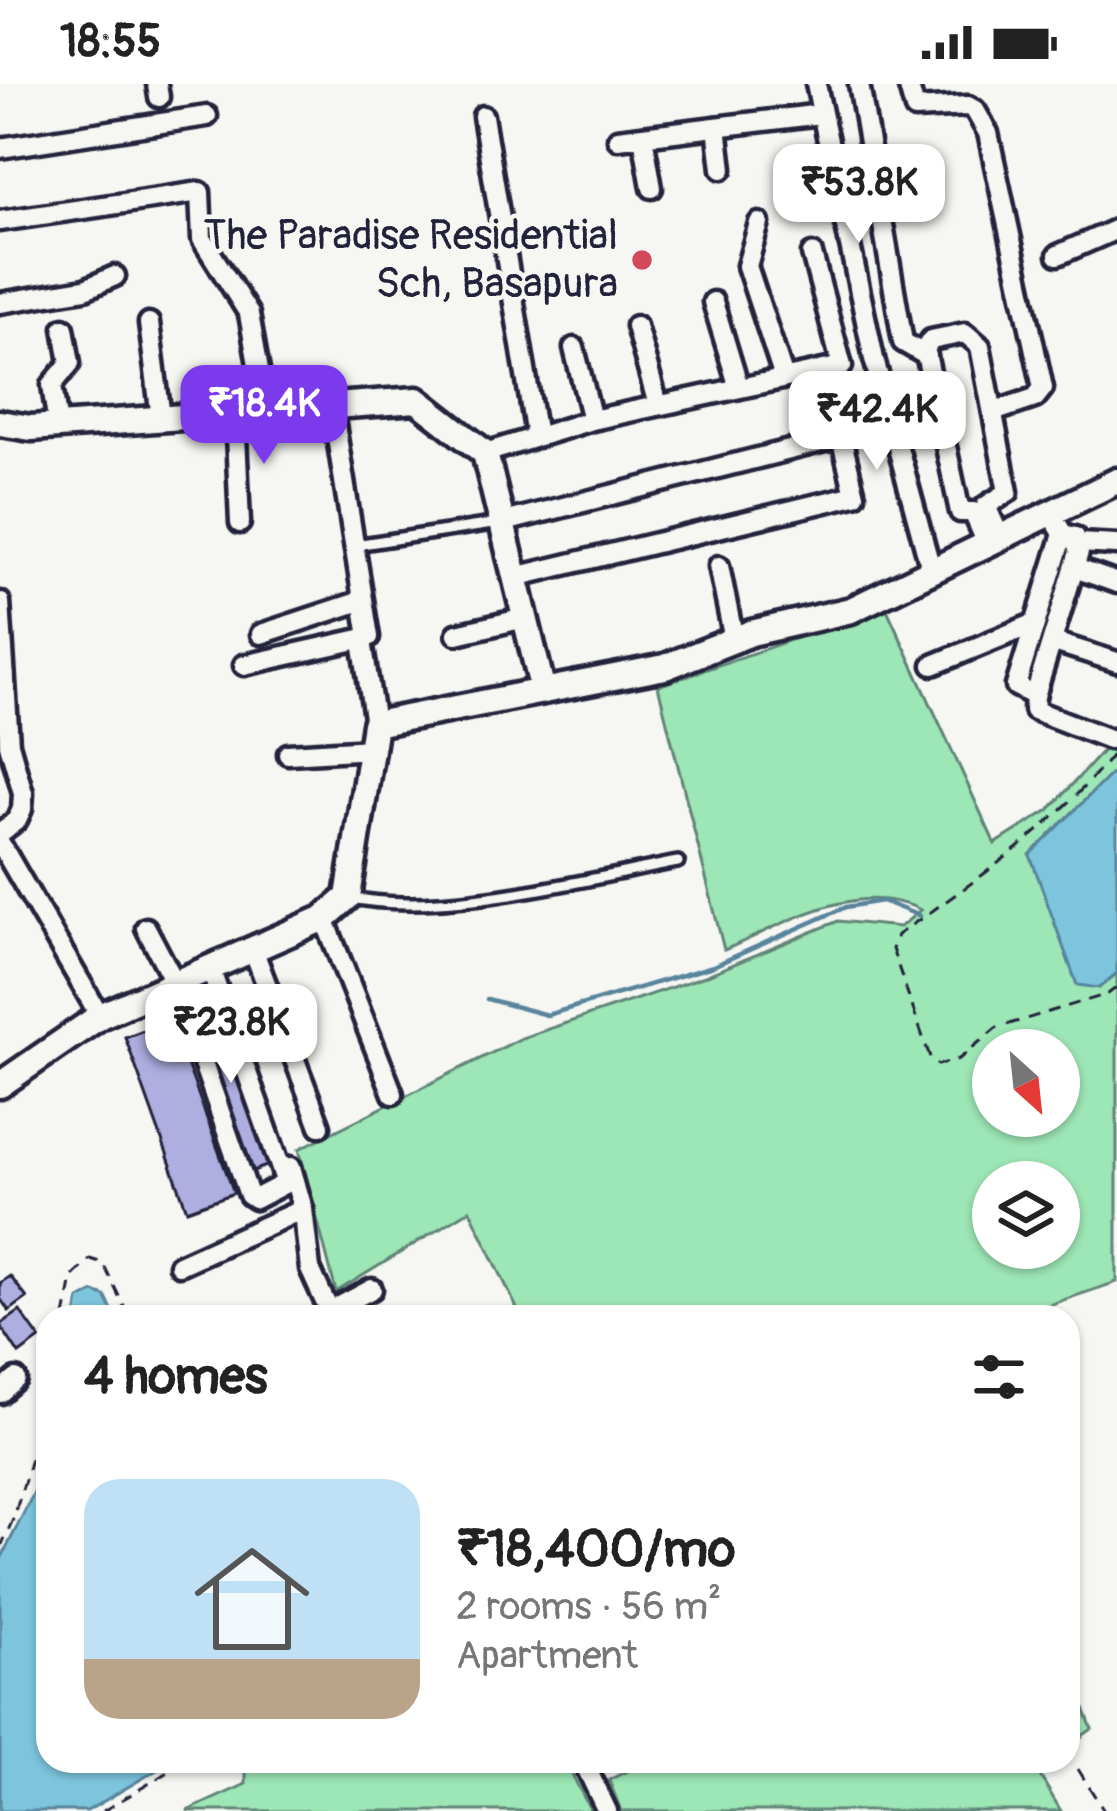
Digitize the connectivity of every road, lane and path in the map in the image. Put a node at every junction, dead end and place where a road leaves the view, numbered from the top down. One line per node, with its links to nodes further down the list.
1 (816, 84): 4 (street)
2 (859, 84): 25 (street)
3 (908, 84): 31 (street)
4 (821, 114): 7 (street); 49 (street)
5 (207, 116): 10 (street)
6 (483, 116): 37 (street)
7 (717, 127): 8 (street); 11 (street)
8 (643, 136): 9 (street); 12 (street)
9 (618, 139)
10 (0, 148)
11 (722, 170)
12 (652, 188)
13 (0, 221): 30 (street)
14 (759, 223): 26 (street)
15 (1117, 229): 17 (street)
16 (812, 254): 26 (street)
17 (1058, 255)
18 (116, 276): 20 (street)
19 (713, 302): 27 (street)
20 (0, 303)
21 (149, 323): 33 (street)
22 (636, 326): 28 (street)
23 (64, 328): 36 (street)
24 (574, 348): 34 (street)
25 (927, 356): 31 (street); 40 (street)
26 (784, 378): 27 (street)
27 (739, 388): 28 (street)
28 (658, 405): 34 (street)
29 (332, 406): 30 (street); 38 (street); 46 (street)
30 (266, 410): 32 (street)
31 (993, 412): 40 (street)
32 (235, 413): 33 (street); 42 (street)
33 (161, 418): 36 (street)
34 (592, 420): 37 (street)
35 (0, 423): 36 (street)
36 (58, 425)
37 (536, 436): 38 (street)
38 (484, 453): 41 (street)
39 (1116, 480): 43 (street)
40 (979, 509): 44 (street)
41 (504, 522): 46 (lane); 50 (street); 50 (street)
42 (240, 523)
43 (1064, 531): 44 (street); 45 (street); 48 (street); 55 (street)
44 (994, 543): 49 (street)
45 (1117, 545)
46 (352, 546): 52 (street)
47 (719, 566): 59 (street)
48 (1075, 568): 51 (street); 60 (street)
49 (932, 573): 59 (street)
50 (515, 577): 54 (street)
51 (1117, 583)
52 (361, 601): 56 (street); 58 (street)
53 (0, 602): 69 (street)
54 (525, 618): 57 (street); 64 (street)
55 (1033, 624): 63 (street); 65 (street)
56 (260, 634)
57 (458, 634)
58 (362, 640): 62 (street); 66 (street)
59 (734, 640): 64 (street)
60 (1054, 642): 61 (street); 65 (street)
61 (1117, 662)
62 (244, 665)
63 (933, 665)
64 (543, 691): 66 (street)
65 (1034, 696): 67 (street)
66 (373, 736): 68 (street); 72 (street)
67 (1113, 744): 78 (path)
68 (288, 754)
69 (0, 832)
70 (0, 843): 79 (street)
71 (678, 862): 72 (lane)
72 (348, 897): 73 (street)
73 (324, 918): 75 (street); 81 (street)
74 (146, 928): 77 (street)
75 (253, 949): 76 (street); 82 (street)
76 (214, 966): 77 (street); 77 (street); 83 (street)
77 (175, 983): 79 (street)
78 (1117, 987)
79 (100, 1016): 80 (street)
80 (0, 1085)
81 (393, 1094)
82 (320, 1126)
83 (303, 1209): 84 (street); 88 (street)
84 (179, 1265)
85 (372, 1289): 89 (street)
86 (67, 1305): 87 (path)
87 (123, 1305)
88 (323, 1305)
89 (344, 1305)
90 (36, 1442): 91 (path)
91 (0, 1549)
92 (1080, 1772): 97 (path)
93 (167, 1773): 95 (path)
94 (590, 1773): 96 (street)
95 (103, 1811)
96 (607, 1811)
97 (1104, 1811)

